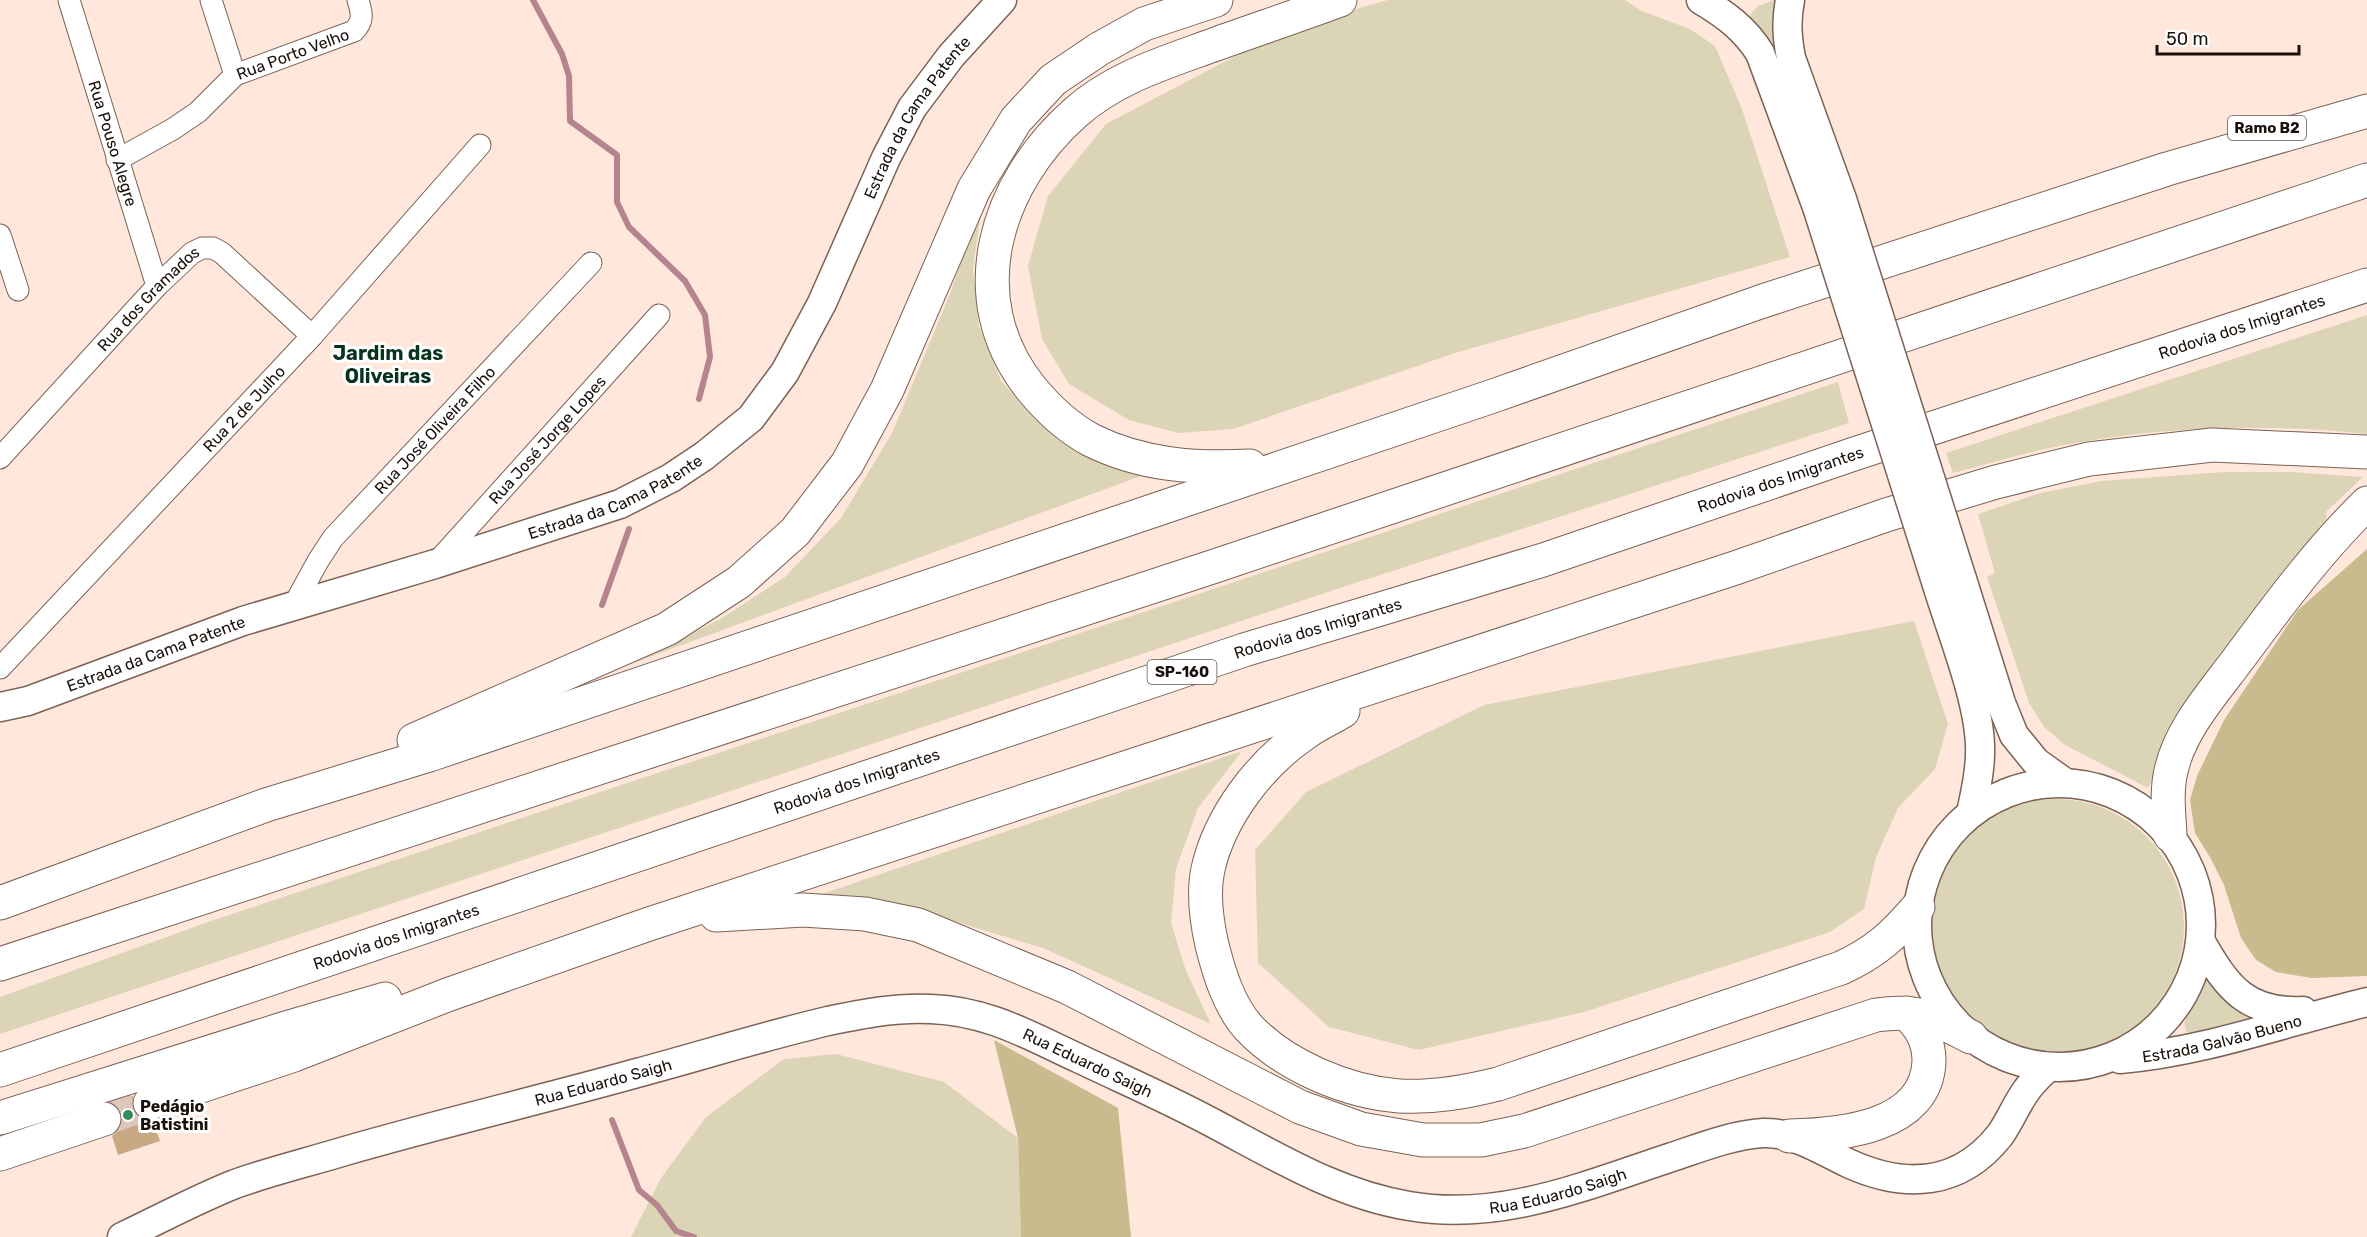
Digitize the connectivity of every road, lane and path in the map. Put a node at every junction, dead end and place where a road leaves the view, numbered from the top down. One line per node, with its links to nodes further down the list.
1 (69, 0): 13 (street, Rua Pouso Alegre)
2 (211, 0): 9 (street)
3 (358, 0): 9 (street, Rua Porto Velho)
4 (1002, 0): 28 (street, Estrada da Cama Patente)
5 (1216, 0): 35 (highway)
6 (1340, 0): 26 (highway)
7 (1701, 0): 16 (street)
8 (1790, 0): 16 (street)
9 (235, 75): 13 (street, Rua Porto Velho)
10 (2367, 87): 14 (highway, Ramo B2)
11 (2367, 111): 14 (highway)
12 (480, 145): 23 (street, Rua 2 de Julho)
13 (117, 160): 20 (street, Rua Pouso Alegre)
14 (2167, 169): 26 (highway)
15 (2367, 180): 42 (highway)
16 (1829, 203): 29 (street, bridge)
17 (0, 235): 21 (street)
18 (591, 263): 30 (street, Rua José Oliveira Filho)
19 (2367, 285): 51 (highway, Rodovia dos Imigrantes / SP-160)
20 (158, 286): 23 (street, Rua dos Gramados); 25 (street, Rua dos Gramados)
21 (18, 290)
22 (659, 315): 28 (street, Rua José Jorge Lopes)
23 (312, 336): 31 (street, Rua 2 de Julho)
24 (2367, 452): 32 (highway)
25 (0, 458)
26 (1288, 465): 35 (highway)
27 (2367, 503): 37 (highway)
28 (435, 564): 30 (street, Estrada da Cama Patente)
29 (1950, 583): 34 (street); 36 (street)
30 (294, 605): 33 (street, Estrada da Cama Patente)
31 (0, 668)
32 (1408, 675): 39 (highway); 40 (highway)
33 (0, 707)
34 (2064, 782): 36 (street); 37 (street)
35 (266, 805): 38 (highway)
36 (1971, 813): 39 (street)
37 (2170, 835): 41 (street)
38 (0, 903)
39 (1918, 907): 47 (street)
40 (649, 924): 43 (highway); 46 (highway)
41 (2200, 942): 45 (street, Estrada Galvão Bueno); 49 (street)
42 (0, 964)
43 (447, 995): 52 (highway); 54 (highway)
44 (2367, 1002): 45 (street, Estrada Galvão Bueno)
45 (2334, 1010): 49 (street, Estrada Galvão Bueno)
46 (1906, 1013): 47 (highway); 56 (highway)
47 (1971, 1037): 48 (street)
48 (2005, 1058): 50 (street); 53 (street)
49 (2106, 1060): 50 (street)
50 (2047, 1068): 53 (street, Rua Eduardo Saigh)
51 (0, 1070)
52 (150, 1103)
53 (2016, 1107): 56 (street, Rua Eduardo Saigh)
54 (0, 1118)
55 (104, 1119): 57 (highway)
56 (1789, 1136): 58 (street, Rua Eduardo Saigh)
57 (0, 1154)
58 (122, 1237)

